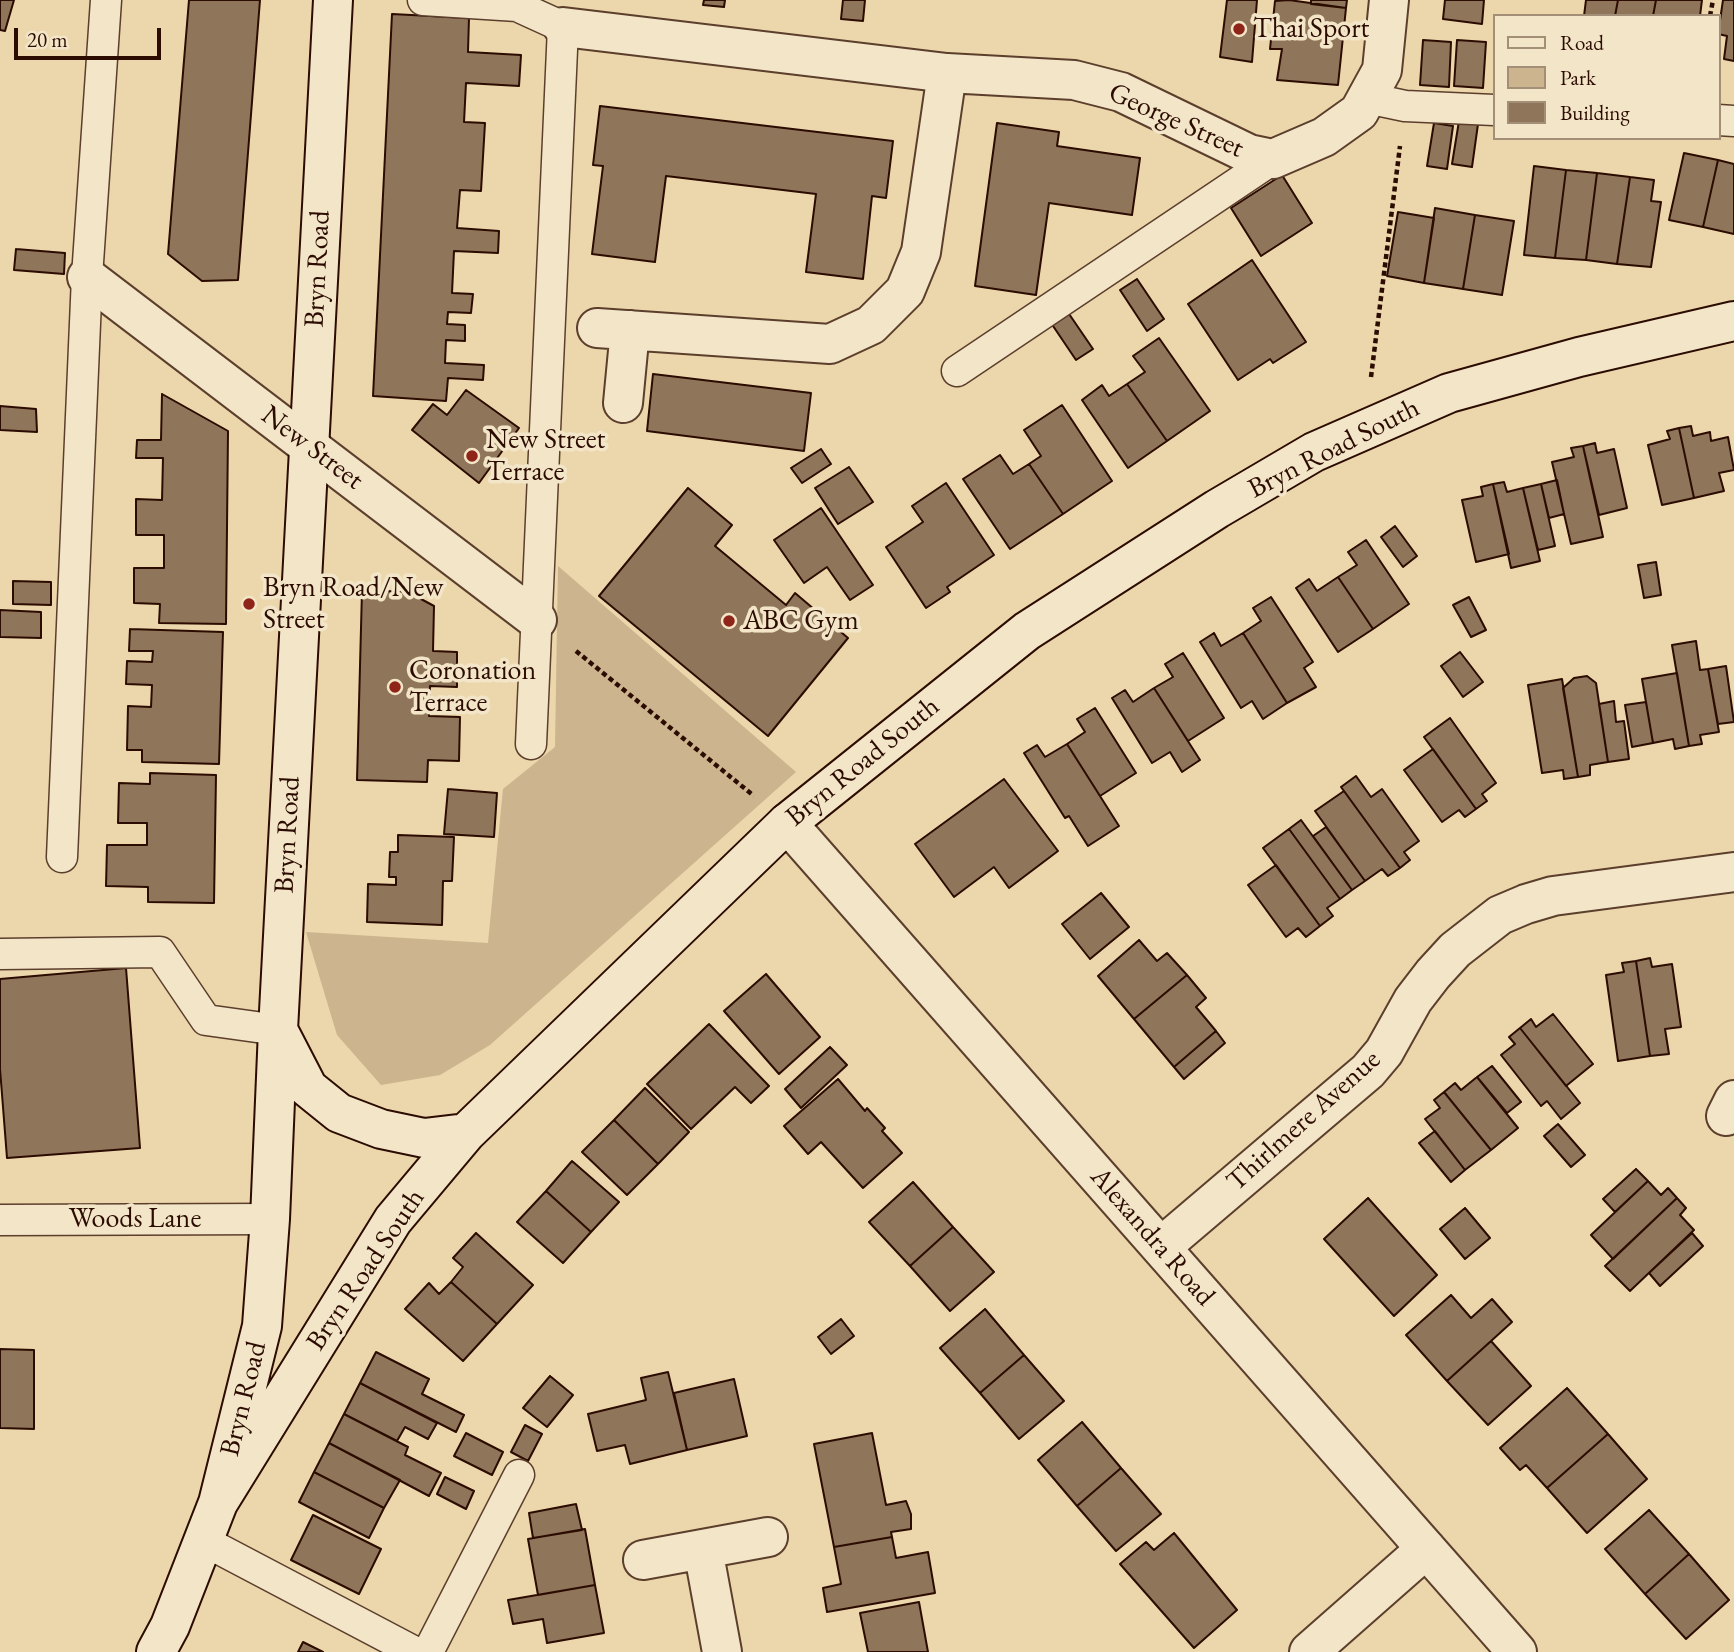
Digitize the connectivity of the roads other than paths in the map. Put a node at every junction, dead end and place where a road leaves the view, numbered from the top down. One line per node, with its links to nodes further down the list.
1 (106, 0): 10 (lane)
2 (333, 0): 14 (street, Bryn Road)
3 (423, 0): 5 (lane)
4 (1389, 0): 7 (street, George Street)
5 (564, 27): 6 (street, George Street); 15 (lane)
6 (947, 73): 9 (street, George Street); 13 (street)
7 (1367, 98): 8 (lane); 9 (street, George Street)
8 (1492, 110)
9 (1273, 159): 12 (lane)
10 (87, 277): 14 (street, New Street); 18 (lane)
11 (1734, 321): 17 (street, Bryn Road South)
12 (957, 371)
13 (623, 403)
14 (309, 445): 15 (street, New Street); 21 (street, Bryn Road)
15 (537, 620): 16 (lane)
16 (531, 744)
17 (787, 823): 22 (street, Bryn Road South); 25 (street, Alexandra Road)
18 (62, 857)
19 (1734, 872): 25 (street, Thirlmere Avenue)
20 (0, 954): 21 (lane)
21 (278, 1030): 22 (street); 23 (street, Bryn Road)
22 (466, 1132): 27 (street, Bryn Road South)
23 (270, 1219): 24 (lane, Woods Lane); 27 (street, Bryn Road)
24 (0, 1220)
25 (1161, 1247): 31 (street, Alexandra Road)
26 (519, 1475): 35 (lane)
27 (218, 1503): 29 (street, Bryn Road)
28 (768, 1538): 30 (street)
29 (204, 1541): 33 (street, Bryn Road); 34 (lane)
30 (703, 1549): 32 (street); 36 (street)
31 (1426, 1549): 37 (street); 38 (street, Alexandra Road)
32 (643, 1560)
33 (156, 1652)
34 (415, 1652)
35 (428, 1652)
36 (722, 1652)
37 (1309, 1652)
38 (1517, 1652)

